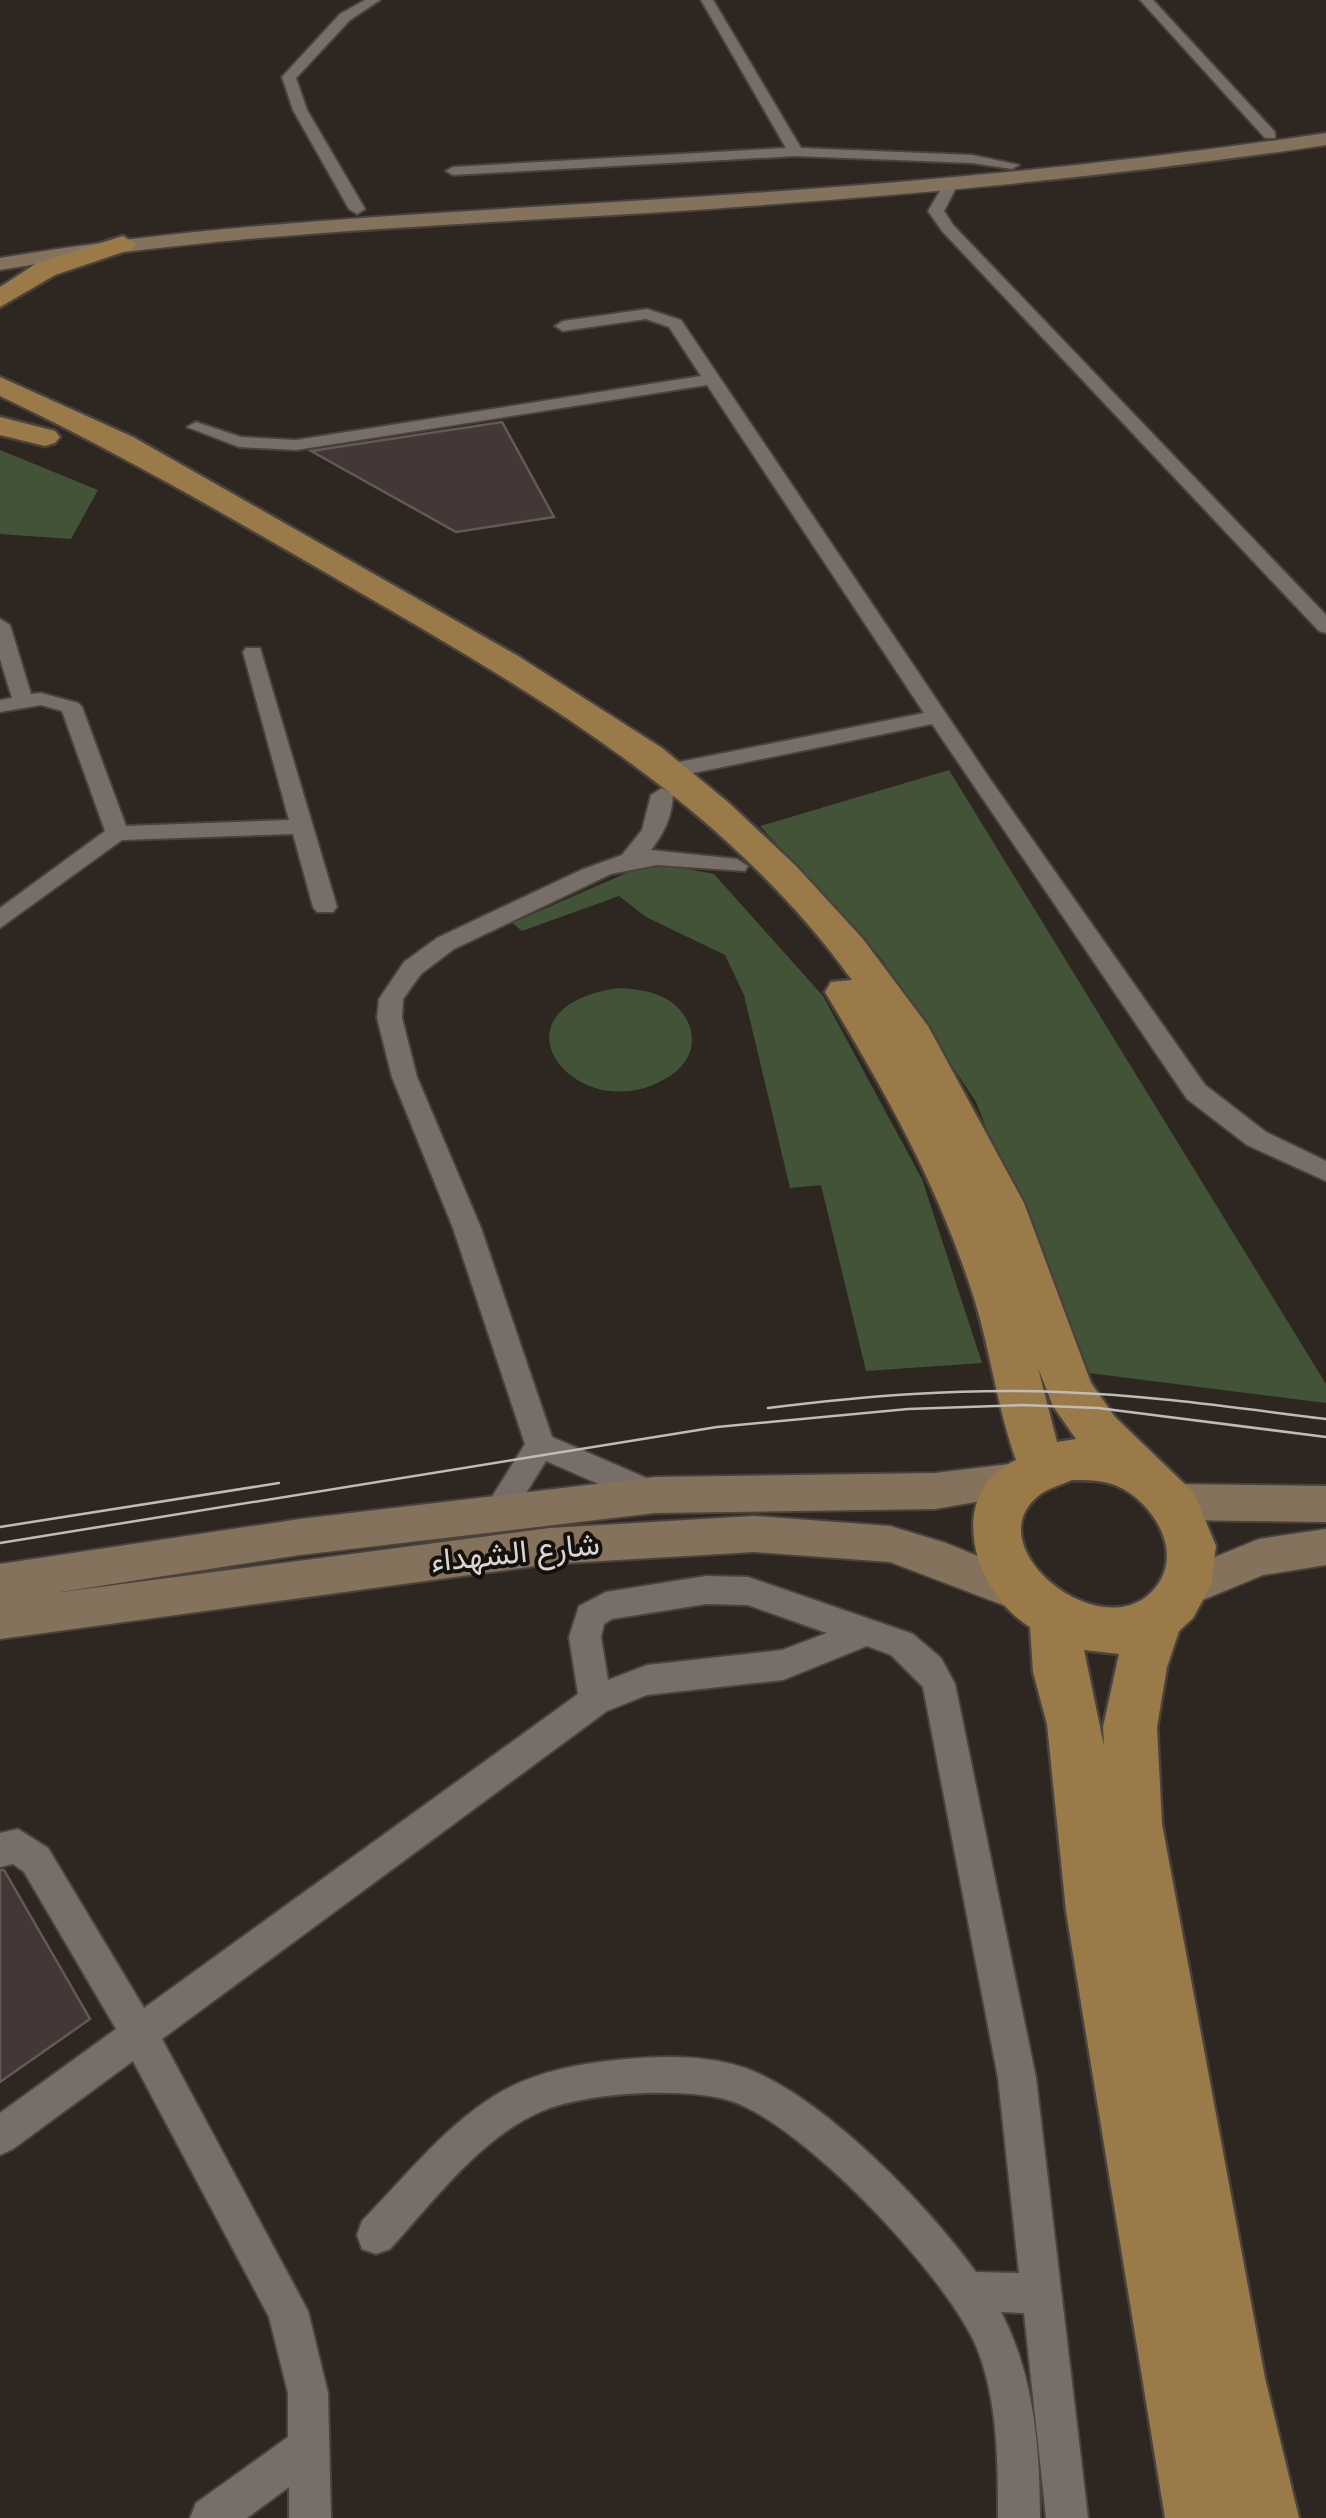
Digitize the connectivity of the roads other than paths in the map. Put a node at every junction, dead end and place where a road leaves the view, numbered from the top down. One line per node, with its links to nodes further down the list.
1 (374, 0): 12 (street)
2 (707, 0): 7 (street)
3 (1146, 0): 5 (street)
4 (1326, 125): 5 (main road)
5 (1270, 135): 8 (main road)
6 (1326, 139): 10 (main road)
7 (796, 152): 8 (street); 9 (street)
8 (1012, 165): 12 (main road)
9 (453, 171)
10 (952, 182): 11 (main road); 13 (street)
11 (900, 188): 13 (street); 15 (main road)
12 (357, 209): 14 (main road)
13 (936, 211): 24 (street)
14 (34, 236)
15 (123, 244): 16 (main road); 17 (highway)
16 (0, 264)
17 (0, 298)
18 (564, 326): 20 (street)
19 (2, 371): 29 (highway)
20 (709, 380): 22 (street); 28 (street)
21 (0, 423): 29 (highway)
22 (196, 427)
23 (0, 626): 26 (street)
24 (1326, 627)
25 (253, 652): 30 (street)
26 (23, 701): 27 (street); 31 (street)
27 (0, 706)
28 (937, 717): 29 (street); 36 (street)
29 (666, 783): 32 (street); 33 (highway); 39 (highway)
30 (302, 827): 31 (street); 34 (street)
31 (117, 833): 35 (street)
32 (630, 860): 33 (street); 37 (street)
33 (737, 866): 38 (highway)
34 (325, 907)
35 (3, 915)
36 (1326, 1171)
37 (540, 1446): 40 (street); 42 (street)
38 (1030, 1473): 39 (highway); 40 (main road, شارع الشهداء); 46 (highway)
39 (1160, 1490): 41 (main road); 45 (highway)
40 (655, 1495): 42 (main road, شارع الشهداء)
41 (1326, 1504)
42 (497, 1513): 44 (main road, شارع الشهداء)
43 (1326, 1547): 45 (main road)
44 (0, 1583)
45 (1172, 1602): 46 (highway); 63 (highway)
46 (1039, 1605): 47 (main road, شارع الشهداء); 62 (highway)
47 (0, 1620)
48 (868, 1631): 49 (street); 49 (street); 55 (street)
49 (595, 1700): 51 (street)
50 (0, 1850): 51 (street)
51 (139, 2034): 52 (street); 57 (street)
52 (0, 2136)
53 (376, 2235): 54 (street)
54 (968, 2292): 55 (street); 56 (street)
55 (1040, 2293): 56 (street)
56 (1036, 2442): 60 (street); 61 (street)
57 (311, 2446): 58 (street); 59 (street)
58 (211, 2518)
59 (310, 2518)
60 (1019, 2518)
61 (1067, 2518)
62 (1200, 2518)
63 (1264, 2518)

